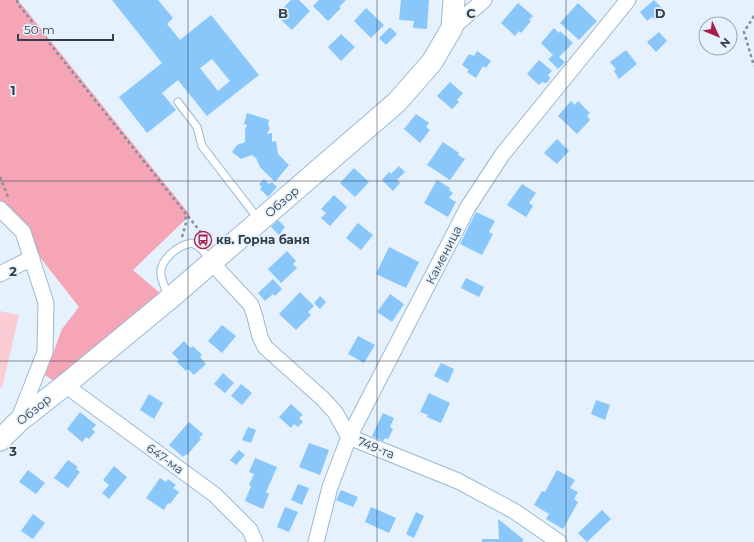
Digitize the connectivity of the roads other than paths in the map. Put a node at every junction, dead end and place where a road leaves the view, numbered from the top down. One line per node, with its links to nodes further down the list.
1 (454, 0): 4 (street, Обзор)
2 (484, 0): 4 (street)
3 (628, 0): 14 (street, Каменица)
4 (452, 28): 7 (street, Обзор)
5 (178, 102): 7 (lane)
6 (0, 209): 8 (street)
7 (260, 222): 9 (street, Обзор)
8 (32, 258): 10 (street); 13 (street)
9 (216, 260): 11 (street, Обзор); 11 (lane); 14 (street, 749-та)
10 (0, 274)
11 (168, 300): 12 (street, Обзор)
12 (65, 385): 13 (street, Обзор); 16 (street, 647-ма)
13 (18, 422): 15 (street, Обзор)
14 (349, 437): 17 (street, Каменица); 18 (street, 749-та)
15 (0, 440)
16 (255, 542)
17 (316, 542)
18 (559, 542)

